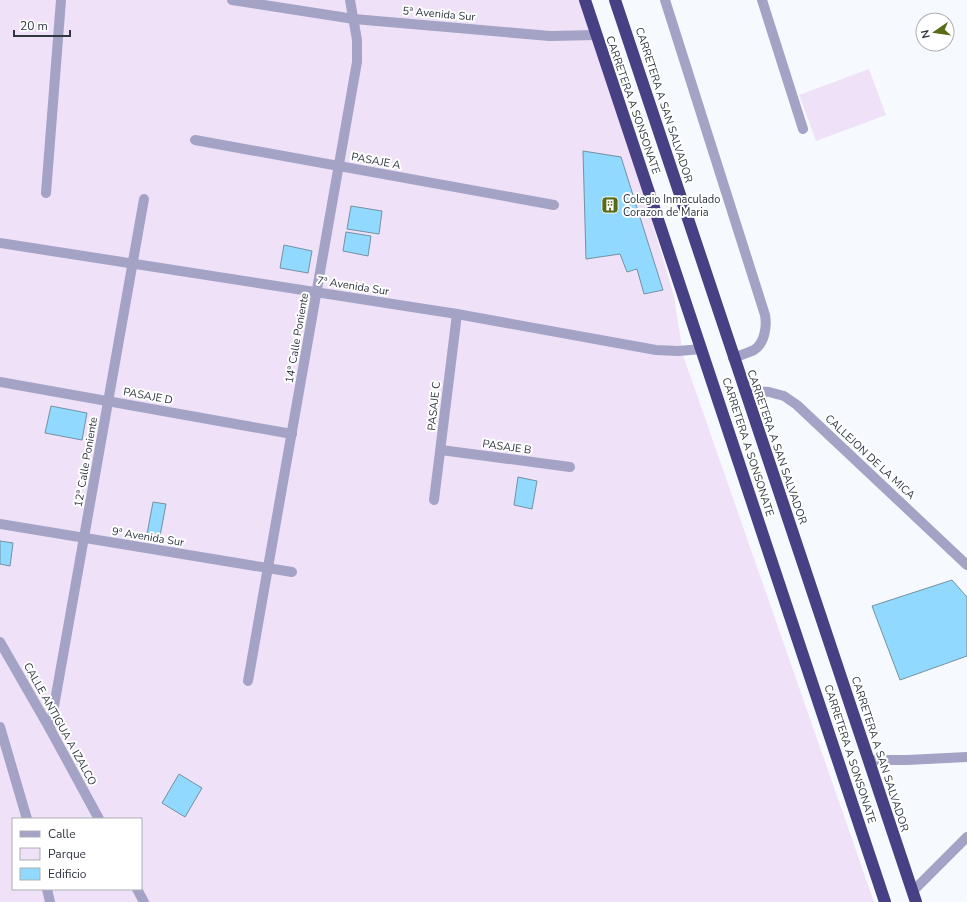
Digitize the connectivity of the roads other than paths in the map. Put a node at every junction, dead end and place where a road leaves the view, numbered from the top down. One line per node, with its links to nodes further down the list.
1 (61, 0): 13 (street)
2 (232, 0): 8 (street, 5ª Avenida Sur)
3 (350, 0): 8 (street, 14ª Calle Poniente)
4 (584, 0): 9 (highway, CARRETERA A SONSONATE)
5 (615, 0): 21 (highway, CARRETERA A SAN SALVADOR)
6 (665, 0): 21 (street)
7 (762, 0): 10 (street)
8 (354, 19): 9 (street, 5ª Avenida Sur); 12 (street, 14ª Calle Poniente)
9 (596, 35): 20 (highway, CARRETERA A SONSONATE)
10 (803, 129)
11 (195, 140): 12 (street, PASAJE A)
12 (339, 166): 15 (street, PASAJE A); 18 (street, 14ª Calle Poniente)
13 (46, 192)
14 (144, 199): 17 (street, 12ª Calle Poniente)
15 (554, 205)
16 (0, 243): 17 (street, 7ª Avenida Sur)
17 (132, 264): 18 (street, 7ª Avenida Sur); 24 (street, 12ª Calle Poniente)
18 (317, 293): 19 (street, 7ª Avenida Sur); 25 (street, 14ª Calle Poniente)
19 (456, 314): 20 (street, 7ª Avenida Sur); 26 (street, PASAJE C)
20 (702, 349): 48 (highway, CARRETERA A SONSONATE)
21 (734, 358): 23 (highway, CARRETERA A SAN SALVADOR)
22 (0, 382): 24 (street, PASAJE D)
23 (744, 390): 31 (street, CALLEJON DE LA MICA); 39 (highway, CARRETERA A SAN SALVADOR)
24 (109, 401): 25 (street, PASAJE D); 30 (street, 12ª Calle Poniente)
25 (292, 434): 32 (street, 14ª Calle Poniente)
26 (441, 450): 27 (street, PASAJE B); 28 (street, PASAJE C)
27 (570, 468)
28 (434, 500)
29 (0, 524): 30 (street, 9ª Avenida Sur)
30 (84, 538): 32 (street, 9ª Avenida Sur); 37 (street, 12ª Calle Poniente)
31 (967, 565)
32 (268, 568): 33 (street, 9ª Avenida Sur); 35 (street, 14ª Calle Poniente)
33 (292, 572)
34 (0, 642): 37 (street, CALLE ANTIGUA A IZALCO)
35 (248, 681)
36 (0, 727): 40 (street)
37 (50, 729): 41 (street, CALLE ANTIGUA A IZALCO)
38 (967, 757): 39 (street)
39 (868, 760): 45 (highway, CARRETERA A SAN SALVADOR)
40 (27, 818)
41 (98, 818)
42 (967, 837): 45 (street)
43 (47, 890): 46 (street)
44 (138, 890): 47 (street)
45 (914, 897)
46 (50, 902)
47 (144, 902)
48 (885, 902)

